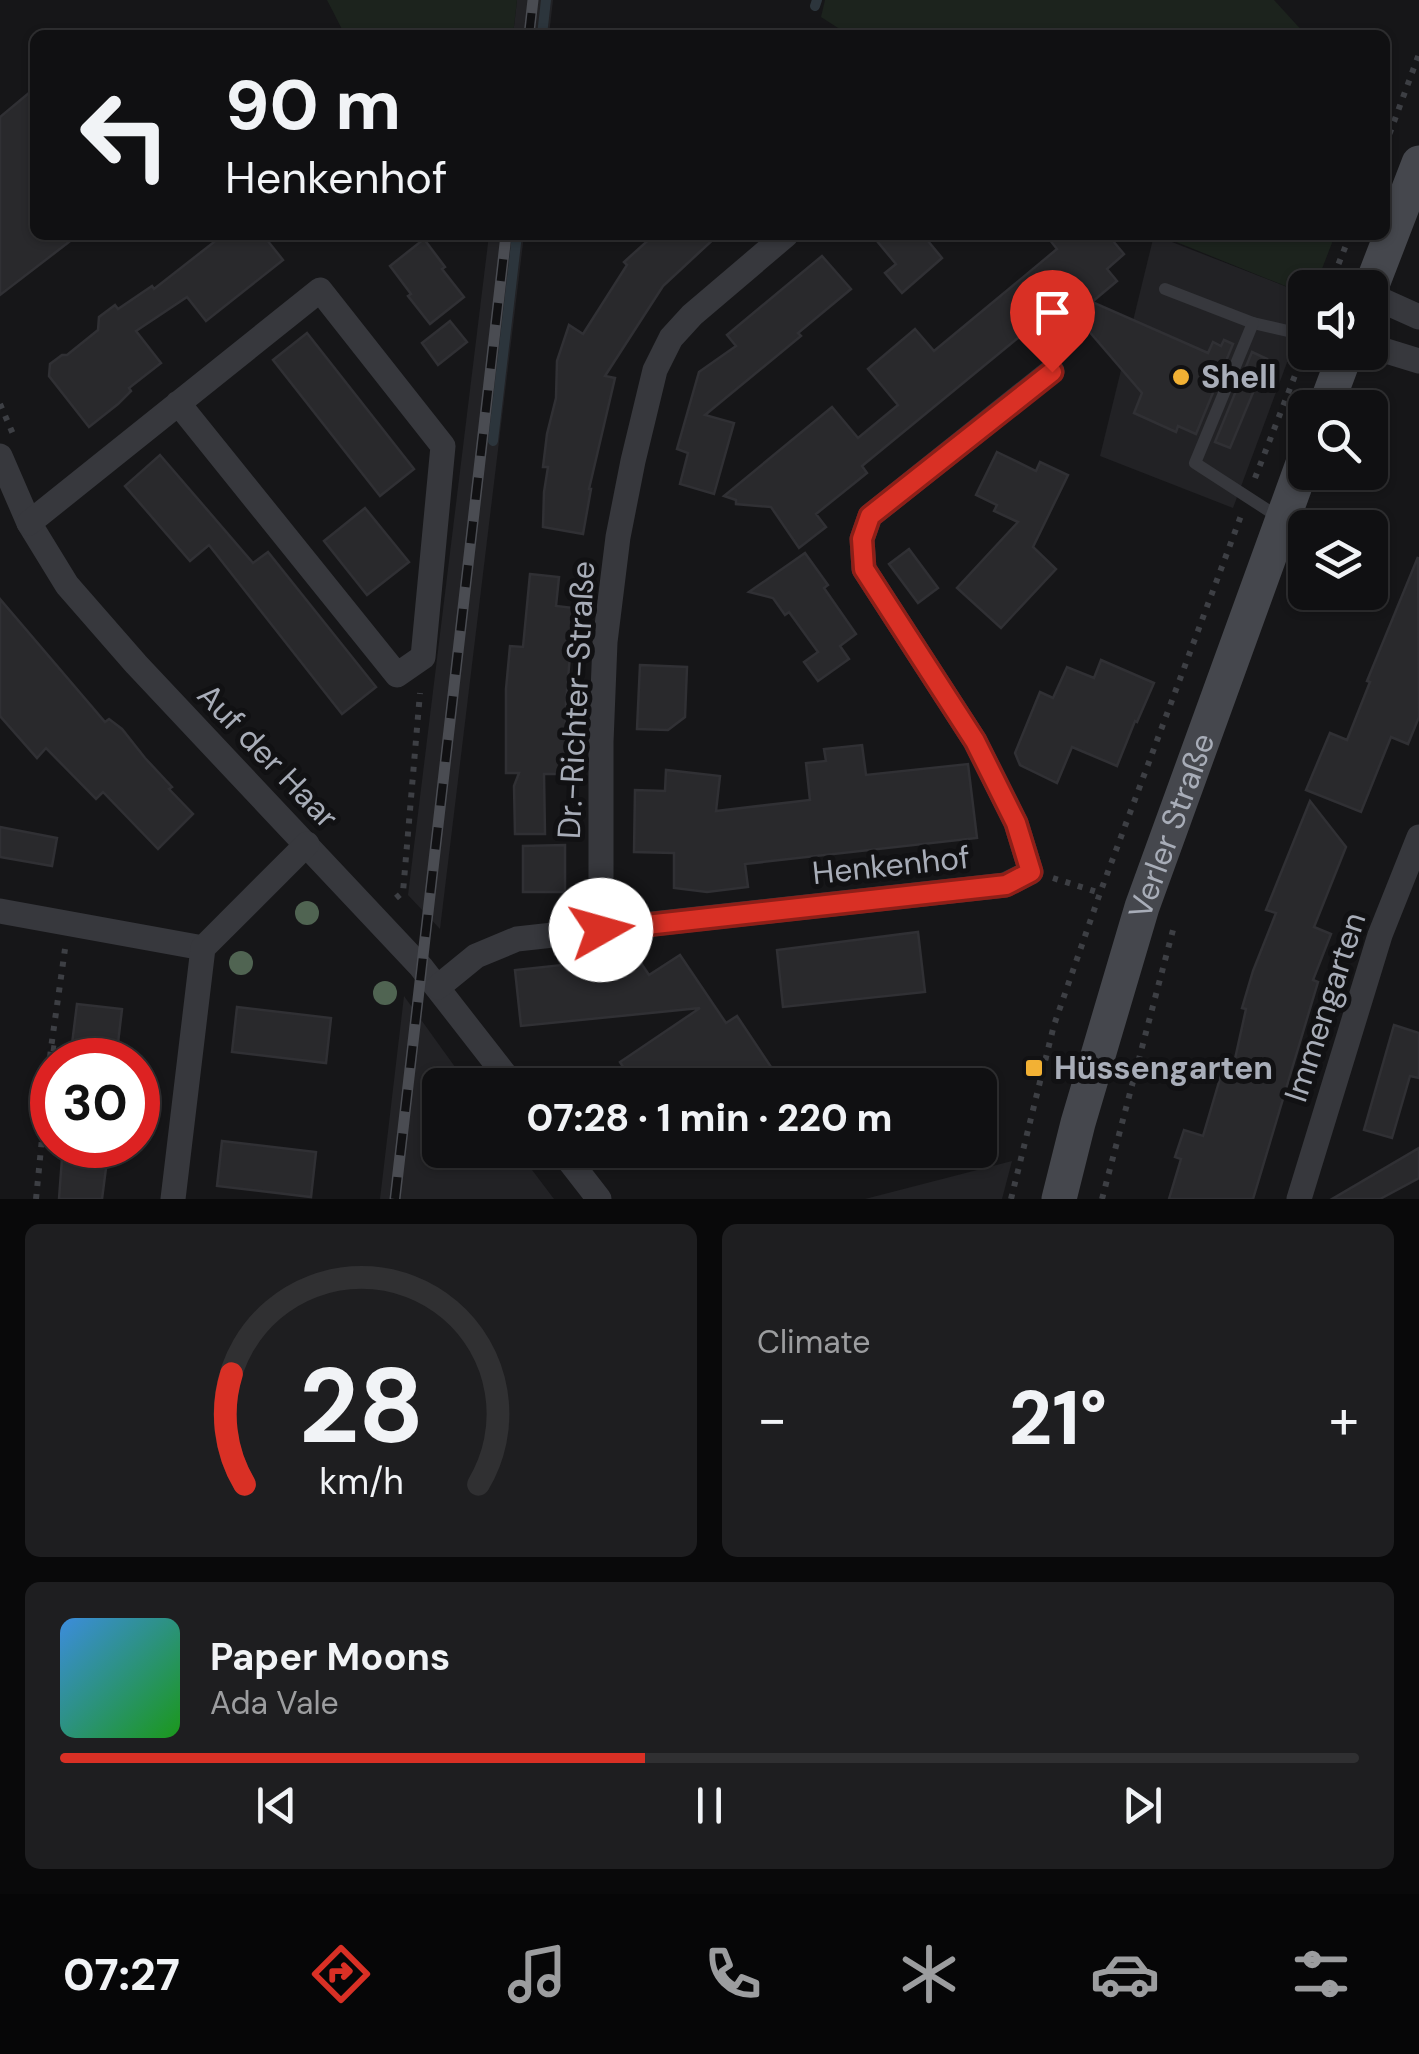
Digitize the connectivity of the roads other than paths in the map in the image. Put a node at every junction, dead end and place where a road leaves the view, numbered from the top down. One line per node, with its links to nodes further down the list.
1 (1419, 163): 4 (main road)
2 (780, 240): 22 (street, Dr.-Richter-Straße)
3 (1390, 240): 5 (main road)
4 (1390, 240)
5 (1379, 270)
6 (1165, 289): 9 (lane)
7 (1388, 302): 8 (street)
8 (1419, 317)
9 (1253, 323): 10 (lane); 17 (lane)
10 (1288, 331)
11 (1388, 352): 12 (street)
12 (1419, 361)
13 (1052, 372): 22 (street, Henkenhof)
14 (178, 404): 14 (street); 18 (street)
15 (0, 456): 18 (street, Auf der Haar)
16 (1293, 490): 17 (main road, Verler Straße)
17 (1282, 519): 29 (main road, Verler Straße)
18 (29, 523): 20 (street, Auf der Haar)
19 (1419, 837): 30 (street, Immengarten)
20 (307, 844): 23 (street); 24 (street, Auf der Haar)
21 (0, 911): 23 (street)
22 (601, 930): 24 (street)
23 (203, 948): 27 (street)
24 (438, 987): 25 (street, Auf der Haar)
25 (499, 1068)
26 (575, 1168): 28 (street)
27 (174, 1199)
28 (599, 1199)
29 (1059, 1199)
30 (1298, 1199)

